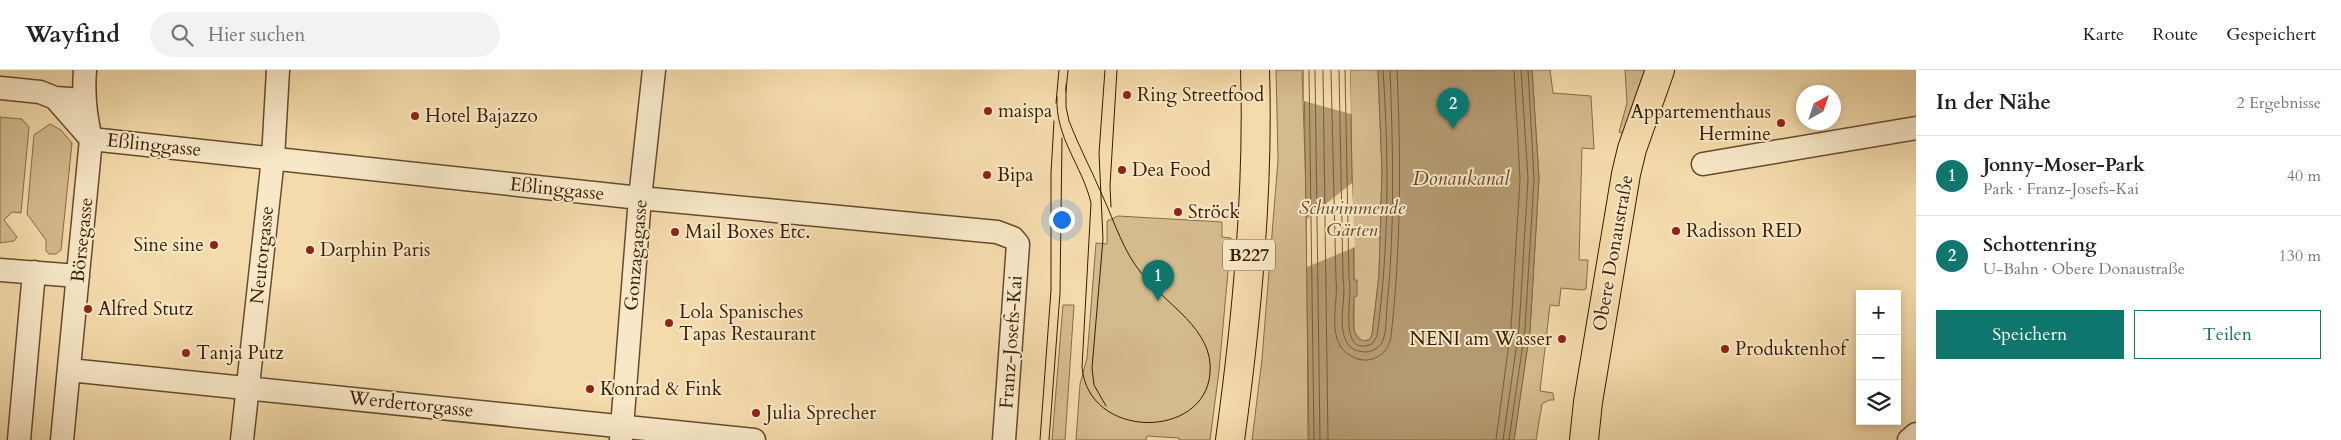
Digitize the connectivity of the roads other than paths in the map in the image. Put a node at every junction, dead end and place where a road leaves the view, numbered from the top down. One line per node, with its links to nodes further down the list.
1 (85, 70): 7 (street, Börsegasse)
2 (278, 70): 11 (street, Neutorgasse)
3 (654, 70): 13 (street, Gonzagagasse)
4 (1255, 70): 27 (main road, B227)
5 (1660, 70): 28 (main road, Obere Donaustraße)
6 (0, 88): 8 (street)
7 (83, 95): 8 (street); 10 (street, Börsegasse)
8 (55, 98): 10 (street)
9 (1916, 128): 12 (street)
10 (92, 139): 11 (street, Eßlinggasse); 17 (street, Börsegasse)
11 (273, 158): 13 (street, Eßlinggasse); 19 (street, Neutorgasse)
12 (1703, 164)
13 (640, 198): 14 (street, Eßlinggasse); 20 (street, Gonzagagasse)
14 (1018, 244): 26 (street, Franz-Josefs-Kai)
15 (0, 270): 16 (street)
16 (34, 272): 17 (street); 22 (street)
17 (78, 276): 18 (street, Börsegasse)
18 (69, 370): 19 (street, Werdertorgasse); 23 (street, Börsegasse)
19 (247, 388): 20 (street, Werdertorgasse); 24 (street, Neutorgasse)
20 (622, 433): 25 (street, Werdertorgasse)
21 (1916, 434): 29 (street)
22 (19, 440)
23 (62, 440)
24 (242, 440)
25 (754, 440)
26 (1004, 440)
27 (1230, 440)
28 (1584, 440)
29 (1909, 440)

